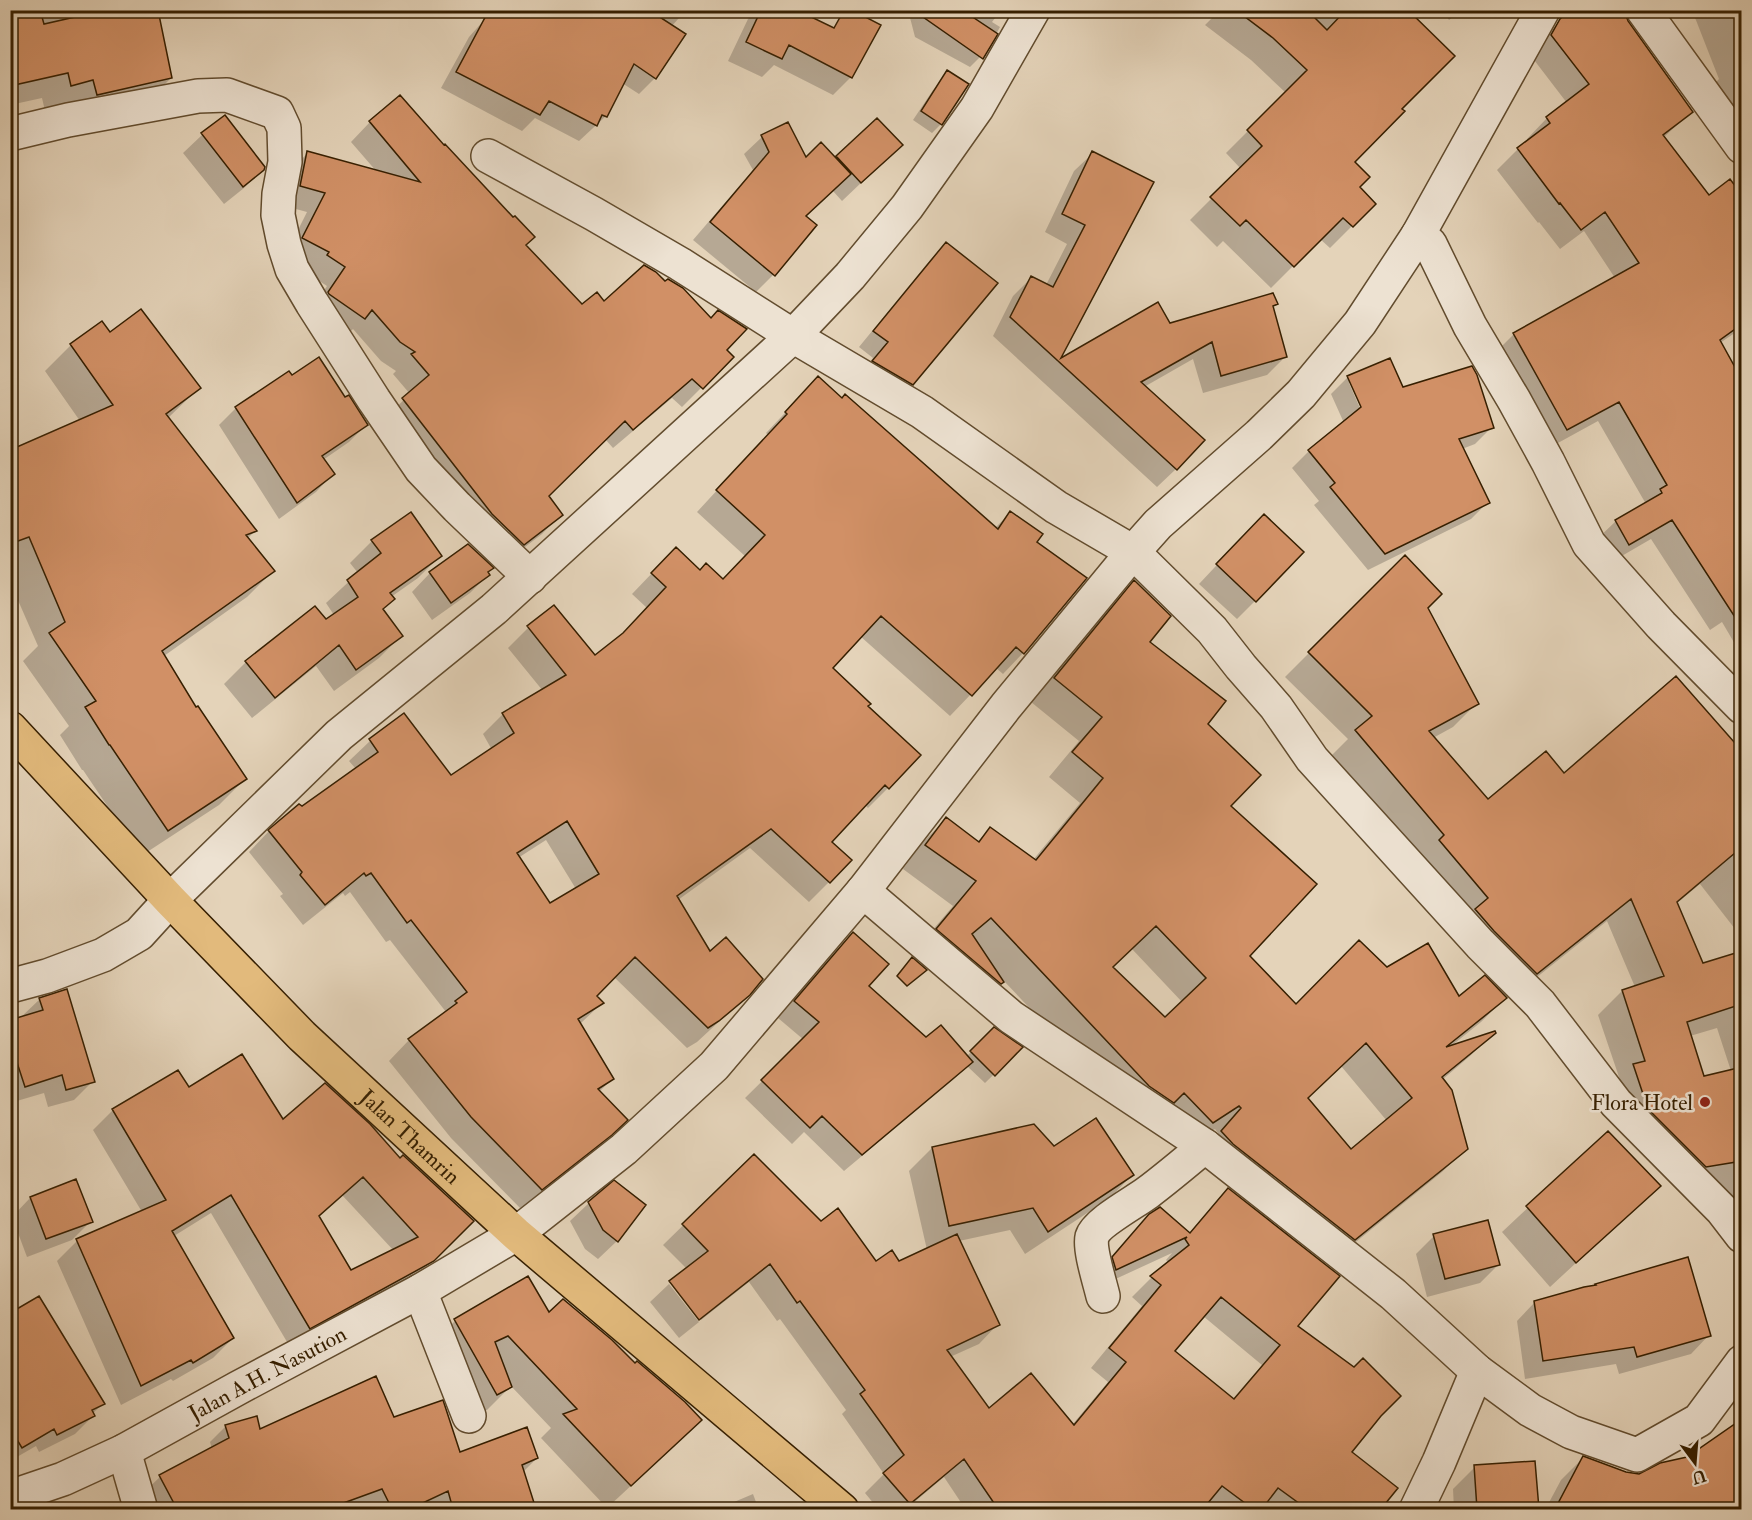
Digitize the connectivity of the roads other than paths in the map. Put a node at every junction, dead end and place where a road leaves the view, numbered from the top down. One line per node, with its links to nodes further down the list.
1 (1033, 10): 8 (street)
2 (1543, 10): 7 (street, Jalan A.H. Nasution)
3 (1642, 10): 5 (street)
4 (10, 134): 10 (street)
5 (1742, 147)
6 (488, 156): 8 (street)
7 (1418, 235): 9 (street, Jalan A.H. Nasution); 11 (street)
8 (793, 336): 9 (street); 10 (street)
9 (1133, 552): 13 (street, Jalan A.H. Nasution); 18 (street)
10 (530, 577): 14 (street)
11 (1742, 707)
12 (10, 728): 14 (main road, Jalan Thamrin)
13 (863, 891): 16 (street); 17 (street, Jalan A.H. Nasution)
14 (170, 900): 15 (street); 17 (main road, Jalan Thamrin)
15 (10, 986)
16 (1205, 1146): 20 (street); 22 (street)
17 (516, 1234): 19 (street, Jalan A.H. Nasution); 27 (main road, Jalan Thamrin)
18 (1742, 1236)
19 (420, 1291): 23 (street); 24 (street, Jalan A.H. Nasution)
20 (1103, 1296)
21 (1742, 1362): 22 (street)
22 (1477, 1371): 28 (street)
23 (469, 1416)
24 (124, 1451): 25 (street, Jalan A.H. Nasution); 26 (street)
25 (10, 1497)
26 (141, 1509)
27 (842, 1509)
28 (1416, 1509)

